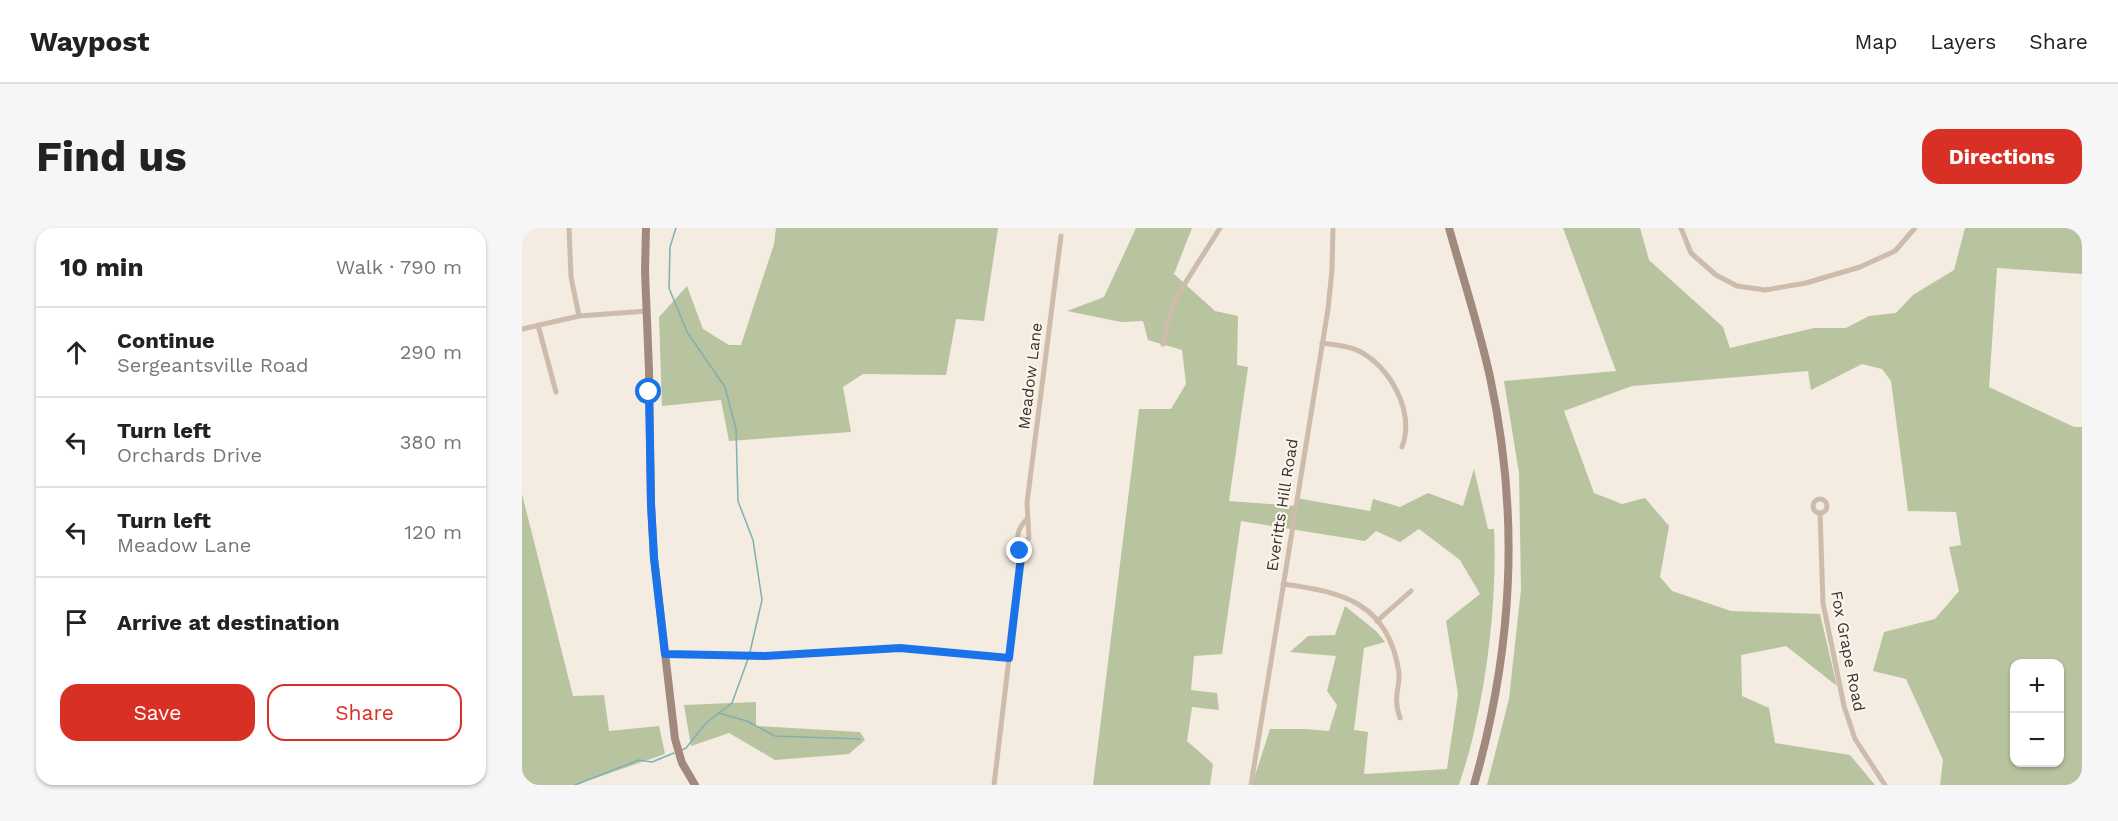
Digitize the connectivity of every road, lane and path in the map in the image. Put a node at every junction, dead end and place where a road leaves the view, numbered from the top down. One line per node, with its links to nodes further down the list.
1 (569, 228): 10 (street)
2 (646, 228): 9 (main road)
3 (1220, 228): 14 (street)
4 (1333, 228): 13 (street, Everitts Hill Road)
5 (1449, 228): 29 (main road)
6 (1681, 228): 7 (street)
7 (1915, 228)
8 (1060, 236): 18 (street, Meadow Lane)
9 (646, 311): 10 (street); 23 (main road)
10 (579, 316): 11 (street)
11 (538, 325): 12 (street); 15 (street)
12 (522, 329)
13 (1322, 343): 16 (street); 20 (street, Everitts Hill Road)
14 (1163, 344)
15 (556, 392)
16 (1402, 447)
17 (1820, 513): 30 (street, Fox Grape Road)
18 (1027, 519): 19 (street, Meadow Lane); 19 (street, Meadow Lane)
19 (1020, 551): 24 (street, Meadow Lane)
20 (1283, 584): 22 (street); 28 (street, Everitts Hill Road)
21 (1411, 591): 22 (street)
22 (1377, 621): 25 (street)
23 (665, 654): 24 (street); 26 (main road)
24 (1009, 658): 27 (street, Meadow Lane)
25 (1400, 718)
26 (695, 785)
27 (994, 785)
28 (1251, 785)
29 (1474, 785)
30 (1885, 785)

